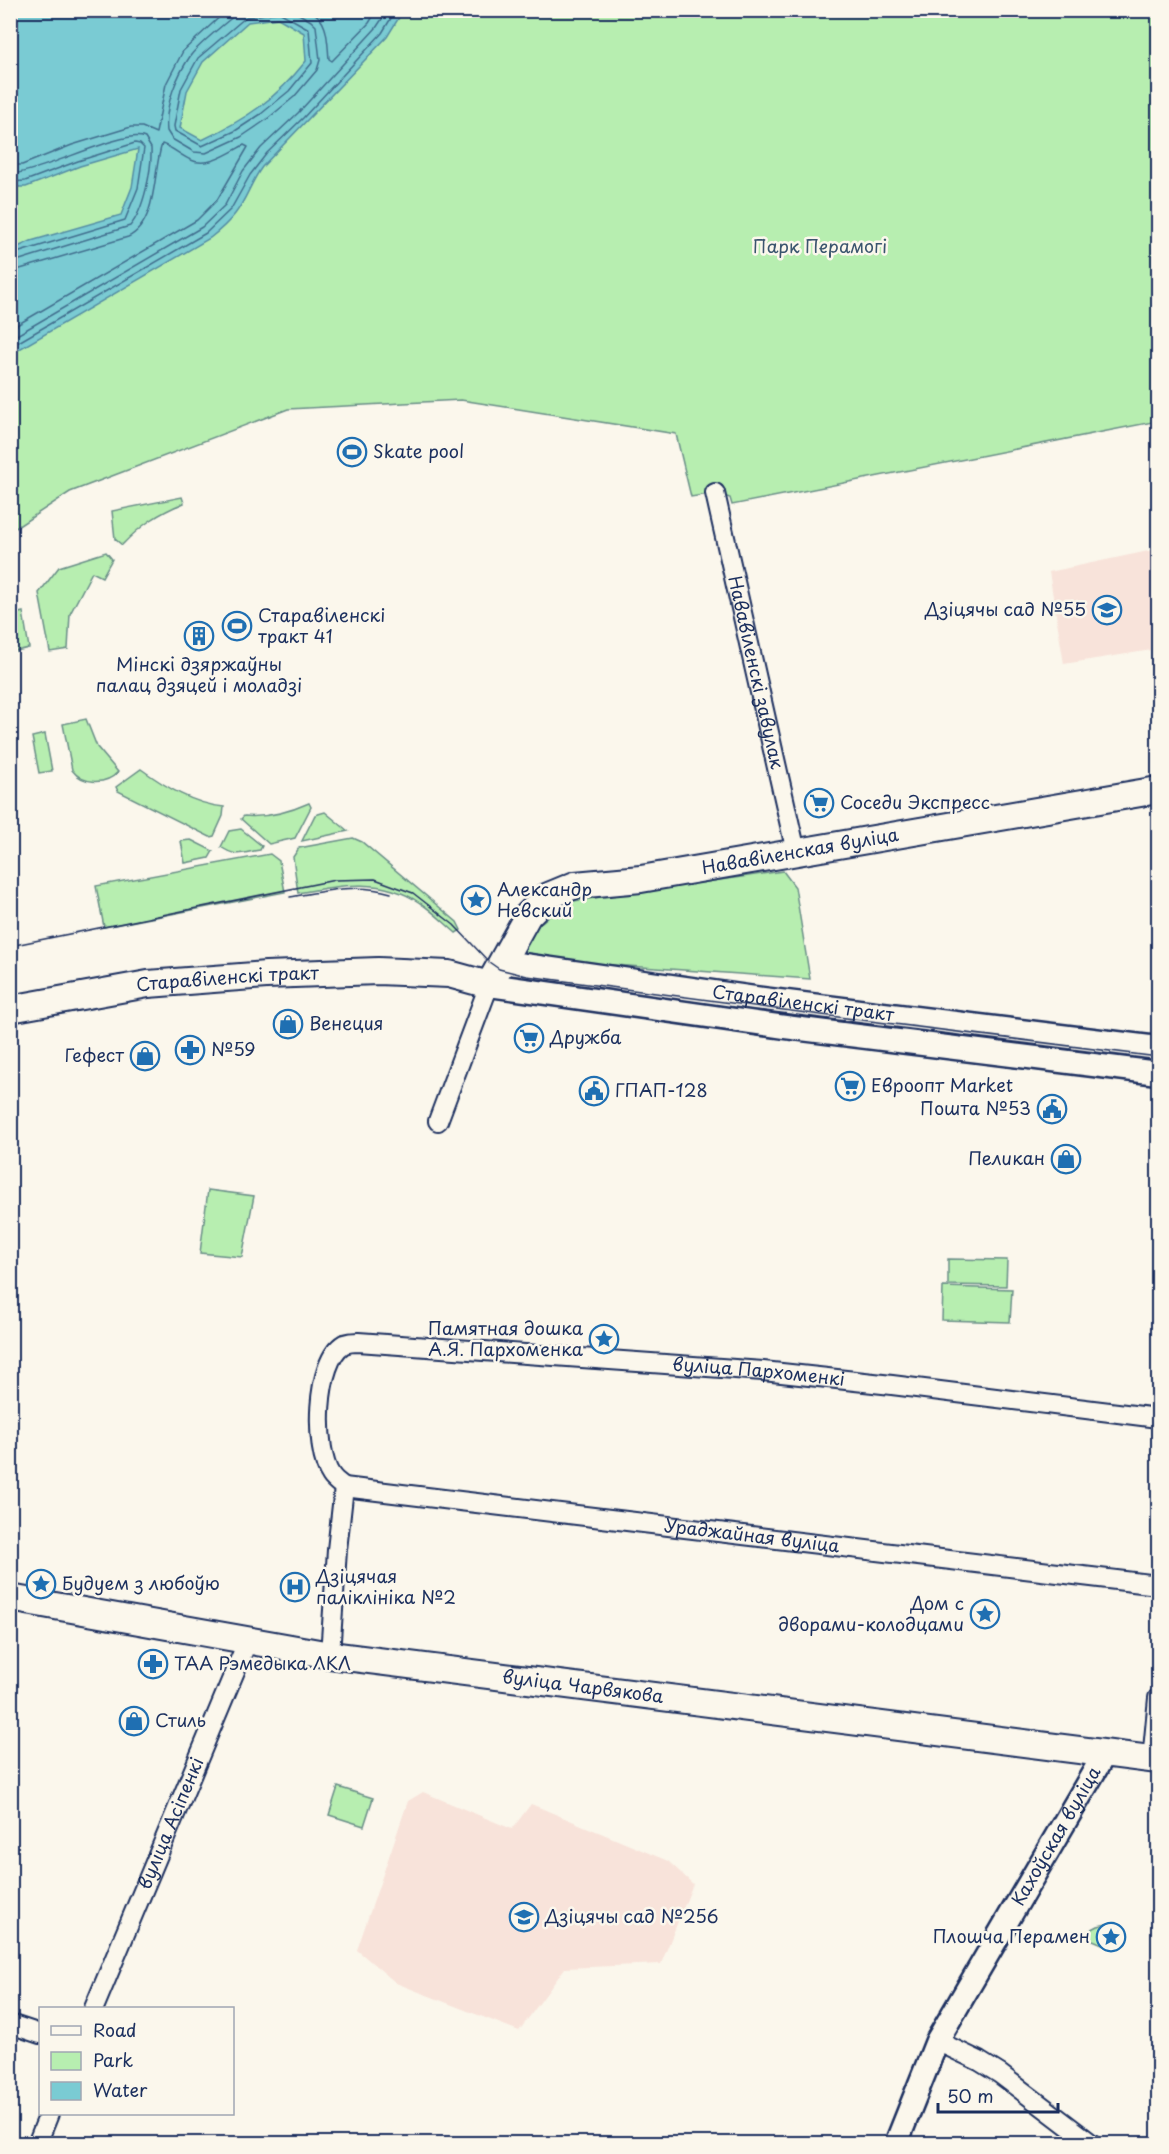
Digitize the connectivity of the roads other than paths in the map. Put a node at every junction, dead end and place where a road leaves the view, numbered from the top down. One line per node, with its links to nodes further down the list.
1 (715, 493): 3 (street, Нававіленскі завулак)
2 (1158, 790): 3 (main road, Нававіленская вуліца)
3 (796, 852): 4 (main road, Нававіленская вуліца)
4 (503, 962): 5 (main road, Старавіленскі тракт); 6 (main road, Нававіленская вуліца); 8 (street, Старавіленскі тракт)
5 (448, 974): 6 (main road, Старавіленскі тракт); 7 (main road, Старавіленскі тракт)
6 (489, 985): 9 (street, Старавіленскі тракт); 10 (street)
7 (10, 1009)
8 (1158, 1048)
9 (1158, 1073)
10 (438, 1121)
11 (1158, 1418): 12 (street, вуліца Пархоменкі)
12 (344, 1488): 13 (street, Ураджайная вуліца); 16 (street)
13 (1158, 1585)
14 (10, 1598): 15 (main road, вуліца Чарвякова)
15 (249, 1640): 16 (main road, вуліца Чарвякова); 20 (street, вуліца Асіпенкі)
16 (330, 1654): 18 (main road, вуліца Чарвякова)
17 (1158, 1698): 19 (street)
18 (1105, 1753): 19 (main road, вуліца Чарвякова); 23 (street, Кахоўская вуліца)
19 (1155, 1760)
20 (94, 2007)
21 (10, 2024): 22 (street)
22 (39, 2034)
23 (937, 2041): 26 (street, Кахоўская вуліца); 27 (street)
24 (49, 2115): 25 (street)
25 (37, 2144)
26 (896, 2144)
27 (1092, 2144)

